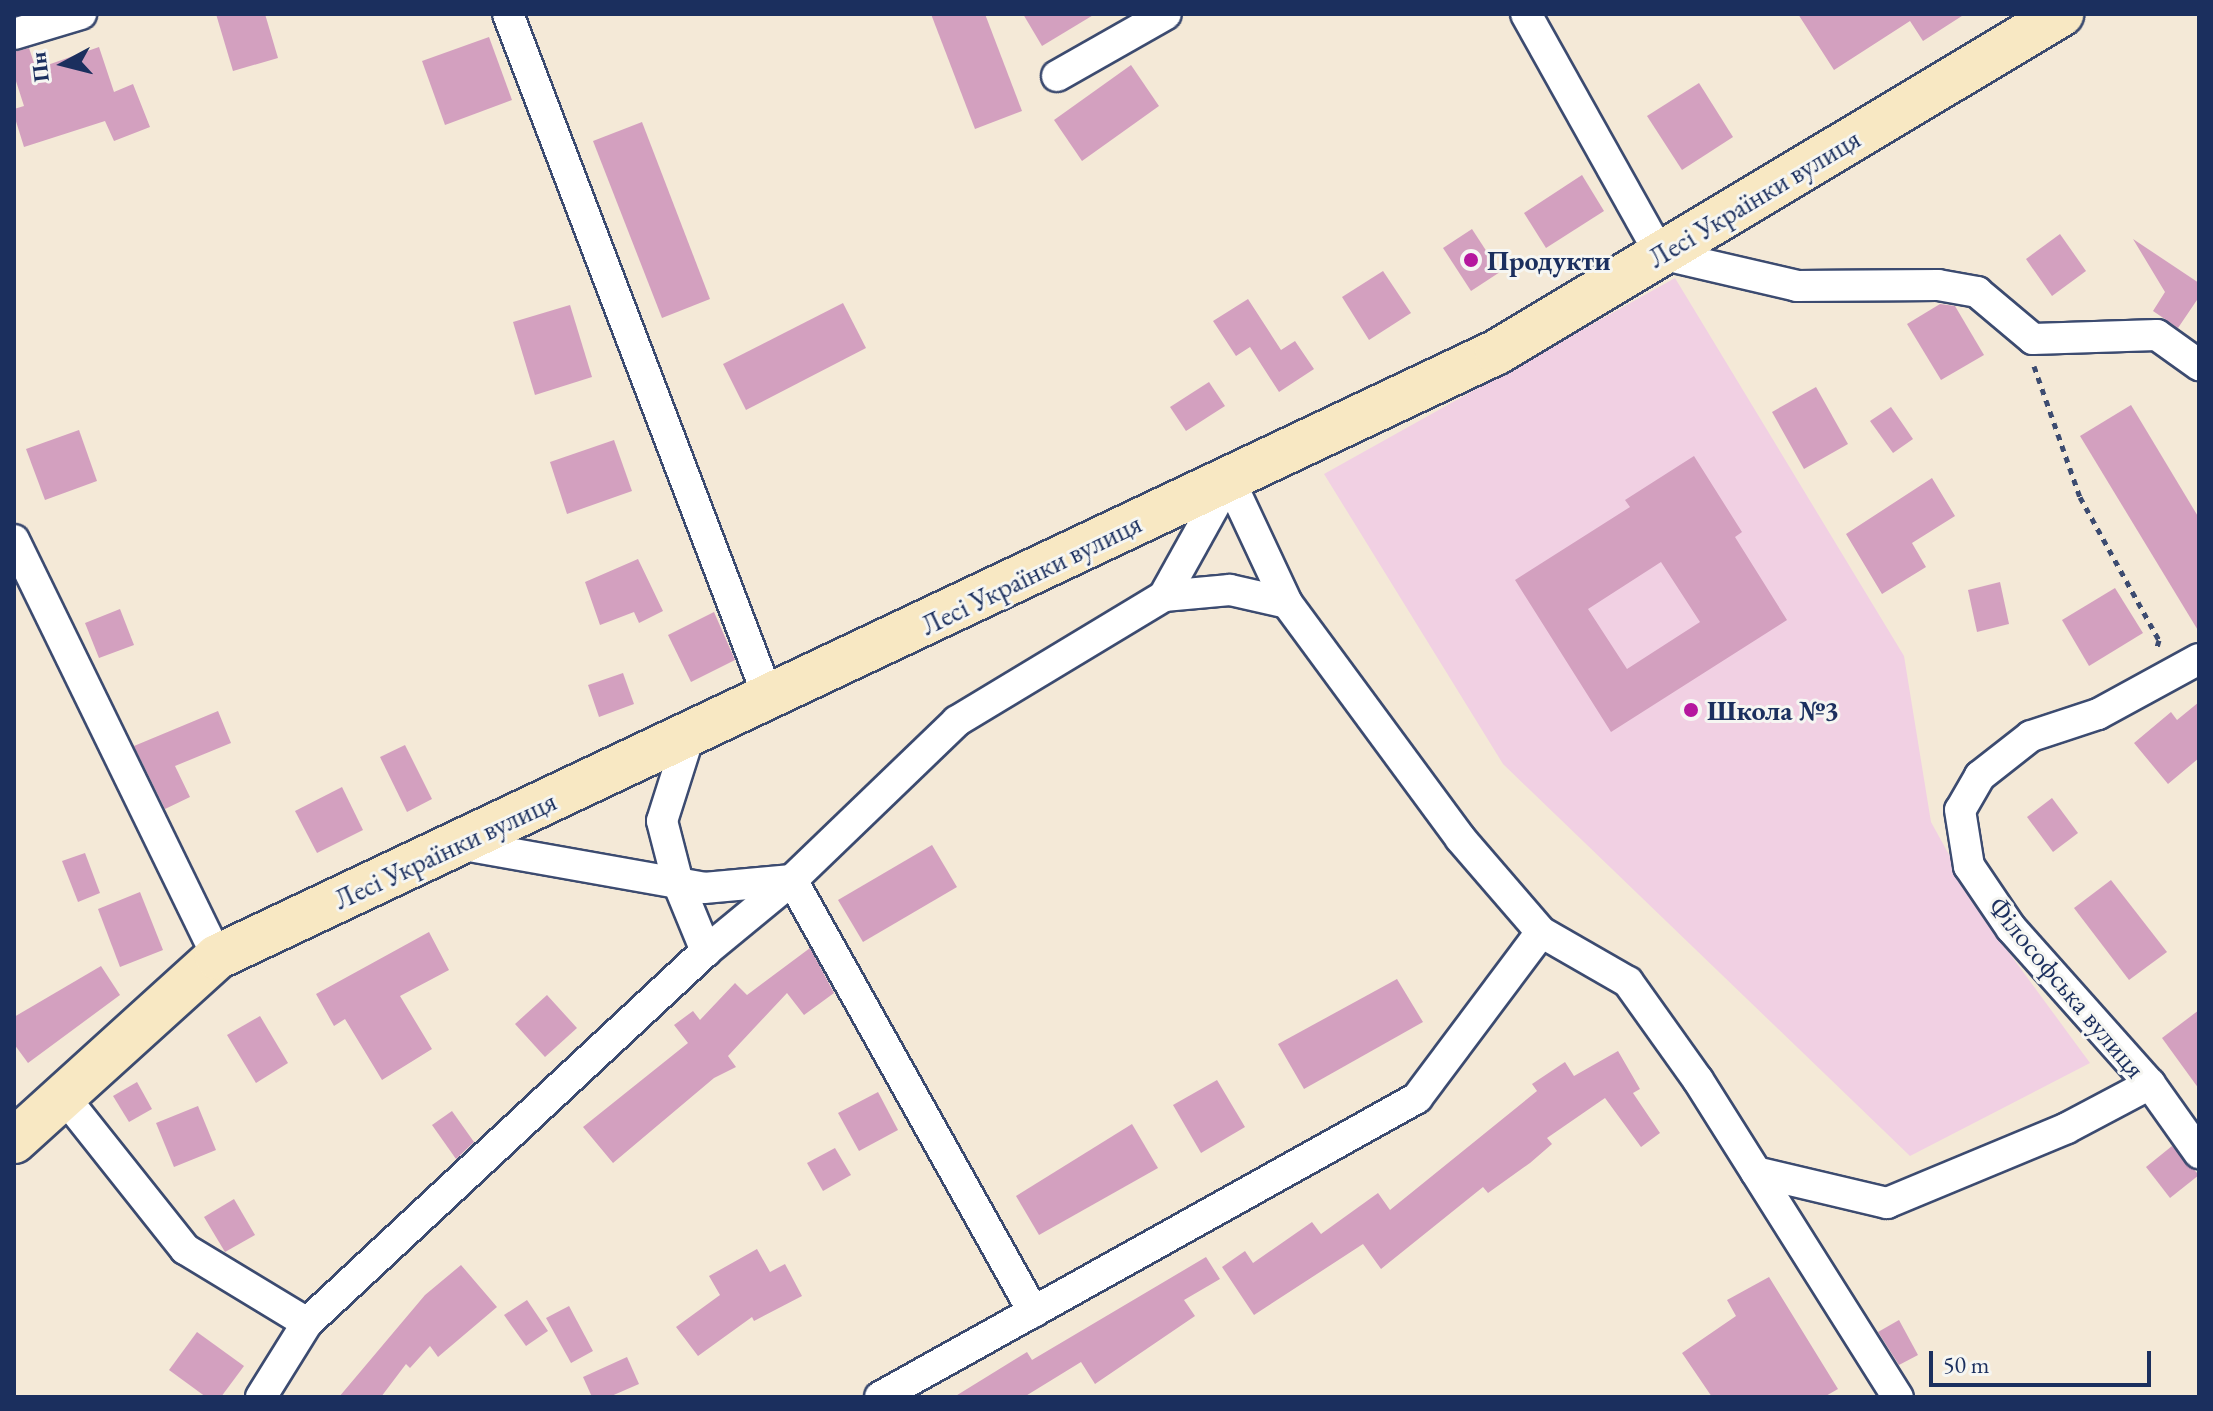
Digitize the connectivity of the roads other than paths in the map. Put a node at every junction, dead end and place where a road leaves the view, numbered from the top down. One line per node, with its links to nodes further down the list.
1 (81, 14): 6 (street)
2 (508, 14): 15 (street)
3 (1526, 14): 8 (street)
4 (2061, 14): 8 (street, Лесі Українки вулиця)
5 (1155, 17): 7 (street)
6 (14, 34)
7 (1057, 76)
8 (1660, 254): 9 (street); 10 (street, Лесі Українки вулиця)
9 (2199, 365)
10 (1229, 479): 12 (street); 13 (street); 15 (street, Лесі Українки вулиця)
11 (14, 540): 22 (street)
12 (1164, 596): 13 (street); 18 (street)
13 (1287, 603): 20 (street)
14 (2199, 659): 23 (street, Філософська вулиця)
15 (769, 699): 16 (street, Лесі Українки вулиця)
16 (689, 736): 17 (street, Лесі Українки вулиця); 19 (street)
17 (458, 844): 19 (street); 22 (street, Лесі Українки вулиця)
18 (792, 880): 19 (street); 21 (street); 28 (street)
19 (678, 883): 21 (street)
20 (1541, 932): 27 (street); 28 (street)
21 (706, 951): 29 (street)
22 (217, 957): 24 (street, Лесі Українки вулиця)
23 (2150, 1084): 26 (street, Філософська вулиця); 27 (street)
24 (65, 1098): 25 (street, Лесі Українки вулиця); 29 (street)
25 (14, 1141)
26 (2199, 1153)
27 (1756, 1172): 32 (street)
28 (1033, 1312): 31 (street)
29 (307, 1323): 30 (street)
30 (261, 1397)
31 (880, 1397)
32 (1898, 1397)

